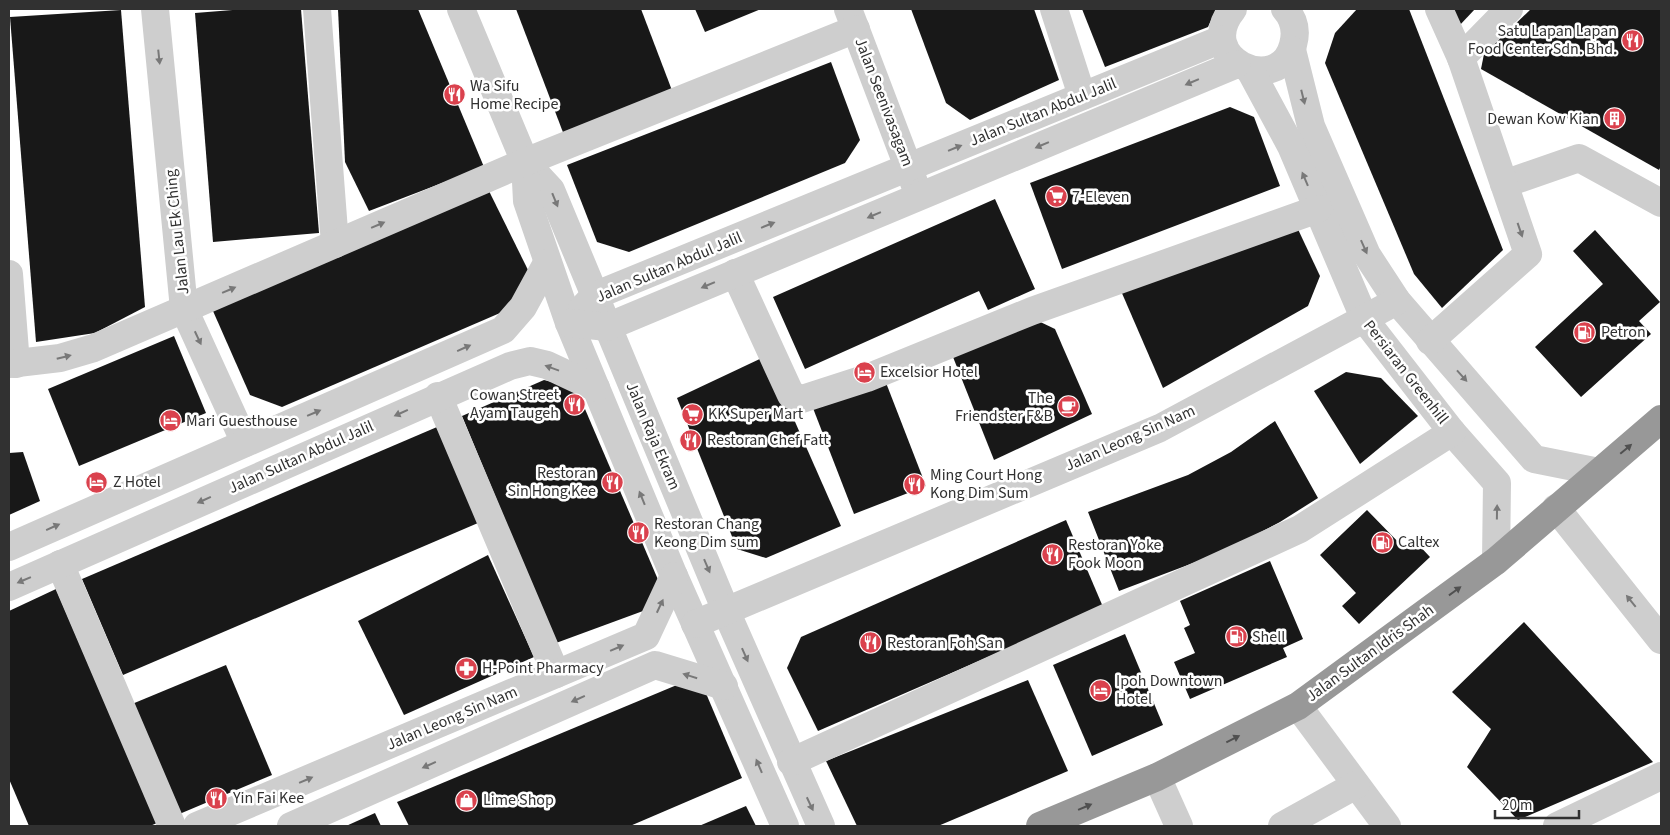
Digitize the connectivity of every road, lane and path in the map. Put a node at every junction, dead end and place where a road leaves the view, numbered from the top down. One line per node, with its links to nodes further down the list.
1 (155, 9): 26 (street, Jalan Lau Ek Ching, one-way to 26)
2 (317, 9): 20 (street)
3 (461, 9): 14 (street, Jalan Raja Ekram)
4 (1054, 9): 13 (street)
5 (1233, 9): 10 (street)
6 (1438, 9): 11 (street)
7 (1508, 9): 11 (street)
8 (852, 19): 14 (street); 15 (street, Jalan Seenivasagam)
9 (1295, 23): 12 (street, Jalan Sultan Abdul Jalil); 25 (street, one-way to 25)
10 (1222, 39): 12 (street, Persiaran Greenhill); 13 (street, Jalan Sultan Abdul Jalil)
11 (1461, 58): 16 (street)
12 (1244, 67): 17 (street, Jalan Sultan Abdul Jalil, one-way to 17); 19 (street, Persiaran Greenhill, one-way to 12)
13 (1082, 96): 15 (street, Jalan Sultan Abdul Jalil, one-way to 13)
14 (525, 162): 20 (street, one-way to 14); 21 (street, Jalan Raja Ekram); 24 (street, Jalan Raja Ekram, one-way to 24)
15 (910, 167): 17 (street, Jalan Seenivasagam); 24 (street, Jalan Sultan Abdul Jalil, one-way to 15)
16 (1504, 184): 18 (street); 30 (street, one-way to 30)
17 (919, 196): 22 (street, Jalan Sultan Abdul Jalil, one-way to 22)
18 (1661, 203)
19 (1318, 209): 22 (street); 27 (street, Persiaran Greenhill)
20 (335, 244): 26 (street, one-way to 20)
21 (547, 263): 28 (street, Jalan Raja Ekram); 36 (street, one-way to 21)
22 (735, 273): 29 (street, Jalan Sultan Abdul Jalil, one-way to 29)
23 (9, 274): 31 (street)
24 (594, 296): 28 (street, Jalan Sultan Abdul Jalil); 29 (street, Jalan Raja Ekram)
25 (1397, 301): 27 (street, Jalan Leong Sin Nam); 30 (street)
26 (184, 309): 31 (street, one-way to 26); 36 (street, Jalan Lau Ek Ching, one-way to 36)
27 (1364, 320): 35 (street, Persiaran Greenhill); 44 (street, Jalan Leong Sin Nam)
28 (569, 323): 29 (street, Jalan Sultan Abdul Jalil); 32 (street, Jalan Raja Ekram)
29 (607, 327): 44 (street, Jalan Raja Ekram, one-way to 44)
30 (1430, 340): 37 (street, one-way to 37)
31 (12, 364)
32 (596, 388): 33 (street, Jalan Sultan Abdul Jalil, one-way to 33); 42 (street, Jalan Raja Ekram, one-way to 32)
33 (438, 396): 41 (street, Jalan Sultan Abdul Jalil, one-way to 41); 47 (street)
34 (1661, 419): 37 (highway, Jalan Sultan Idris Shah, one-way to 34)
35 (1452, 432): 40 (street, Persiaran Greenhill, one-way to 35); 50 (street)
36 (246, 443): 39 (street, one-way to 36)
37 (1599, 472): 38 (highway, Jalan Sultan Idris Shah)
38 (1556, 508): 40 (highway, Jalan Sultan Idris Shah); 46 (street, one-way to 38)
39 (9, 547)
40 (1496, 561): 49 (highway, Jalan Sultan Idris Shah, one-way to 40)
41 (60, 564): 43 (street, Jalan Sultan Abdul Jalil, one-way to 43); 54 (street)
42 (674, 576): 45 (street, Jalan Raja Ekram); 47 (street, Jalan Leong Sin Nam, one-way to 42)
43 (9, 587)
44 (726, 611): 45 (street, Jalan Leong Sin Nam); 50 (street, Jalan Raja Ekram, one-way to 50)
45 (695, 624): 48 (street, Jalan Raja Ekram)
46 (1661, 640)
47 (556, 674): 55 (street, Jalan Leong Sin Nam, one-way to 47)
48 (724, 686): 56 (street, Jalan Leong Sin Nam, one-way to 56); 57 (street, Jalan Raja Ekram, one-way to 48)
49 (1298, 706): 52 (highway, Jalan Sultan Idris Shah, one-way to 49); 53 (street)
50 (791, 762): 58 (street, Jalan Raja Ekram, one-way to 58)
51 (1661, 776): 63 (street)
52 (1157, 777): 59 (highway, Jalan Sultan Idris Shah, one-way to 52); 60 (street)
53 (1356, 784): 61 (street); 62 (street)
54 (172, 826)
55 (197, 826)
56 (291, 826)
57 (785, 826)
58 (821, 826)
59 (1040, 826)
60 (1179, 826)
61 (1282, 826)
62 (1387, 826)
63 (1557, 826)

